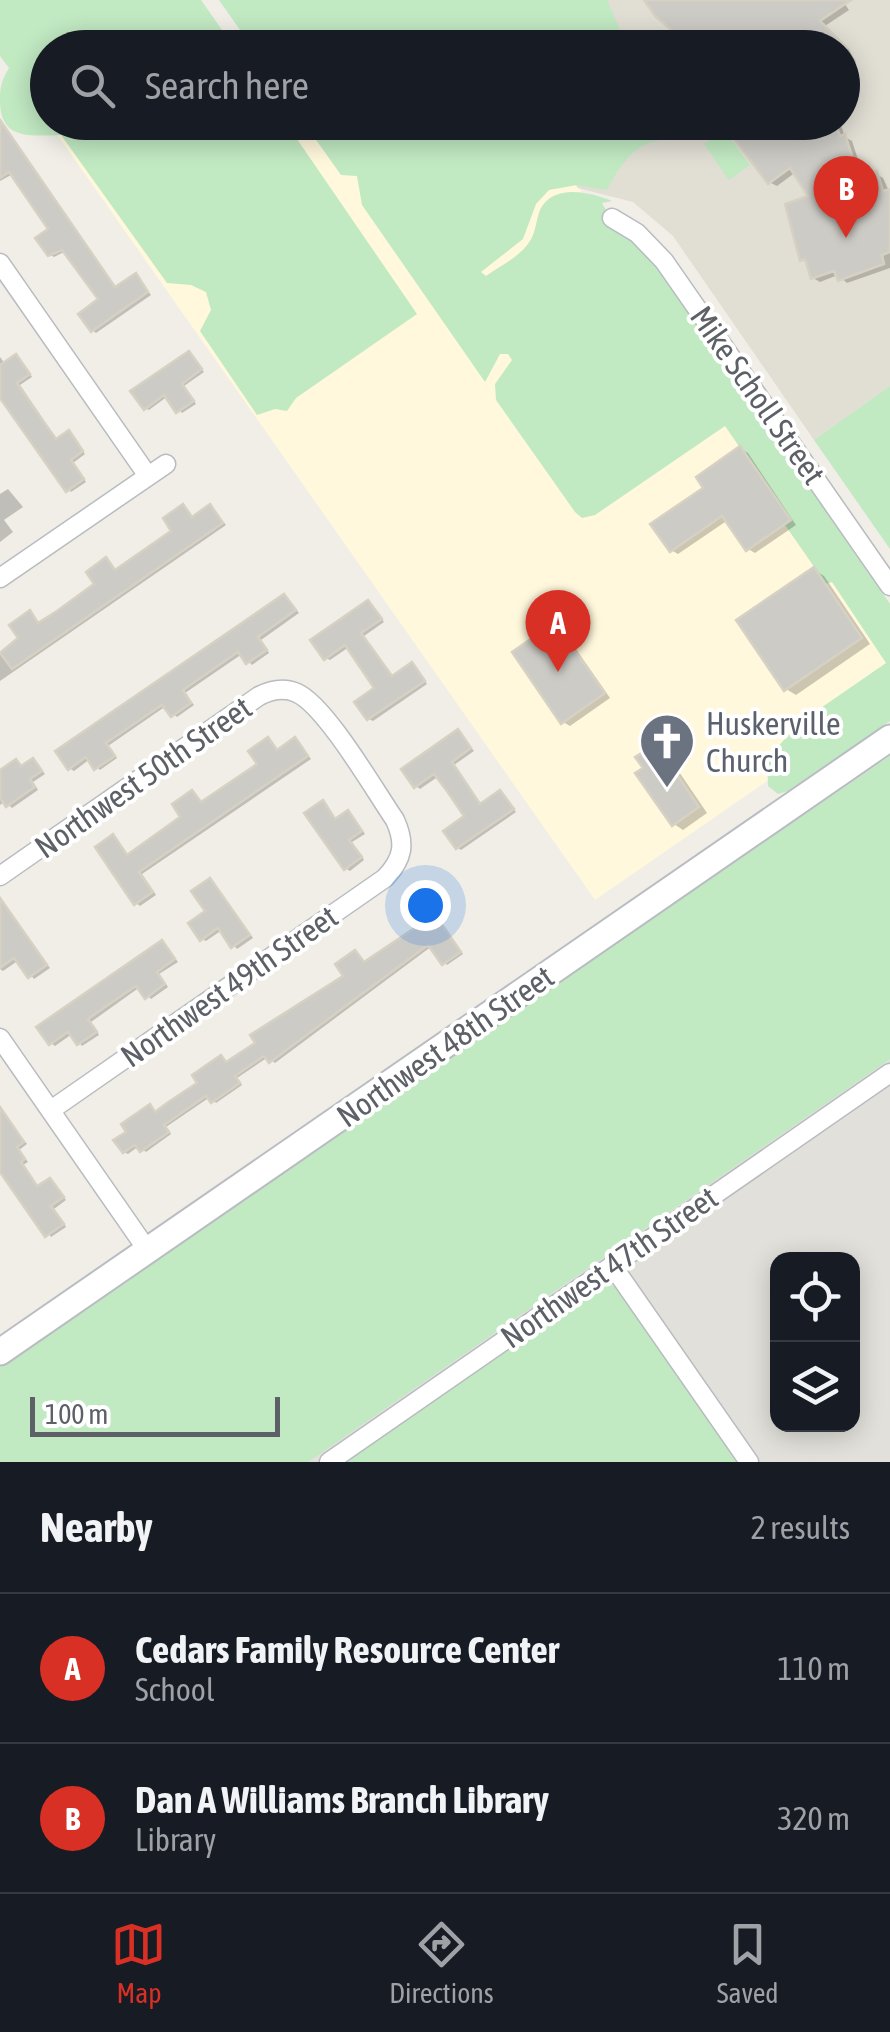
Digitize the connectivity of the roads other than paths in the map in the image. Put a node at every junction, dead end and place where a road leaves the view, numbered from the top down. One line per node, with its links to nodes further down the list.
1 (612, 218): 6 (street, Mike Scholl Street)
2 (0, 264): 4 (street)
3 (166, 464): 4 (street)
4 (148, 476): 5 (street)
5 (0, 578)
6 (890, 586)
7 (291, 690): 9 (street, Northwest 50th Street); 12 (street, Northwest 49th Street)
8 (890, 738): 13 (main road, Northwest 48th Street)
9 (0, 876)
10 (0, 1038): 12 (street)
11 (890, 1073): 14 (street, Northwest 47th Street)
12 (50, 1110): 13 (street)
13 (148, 1251): 15 (main road, Northwest 48th Street)
14 (612, 1265): 16 (street, Northwest 47th Street); 17 (street)
15 (0, 1352)
16 (328, 1462)
17 (749, 1462)

